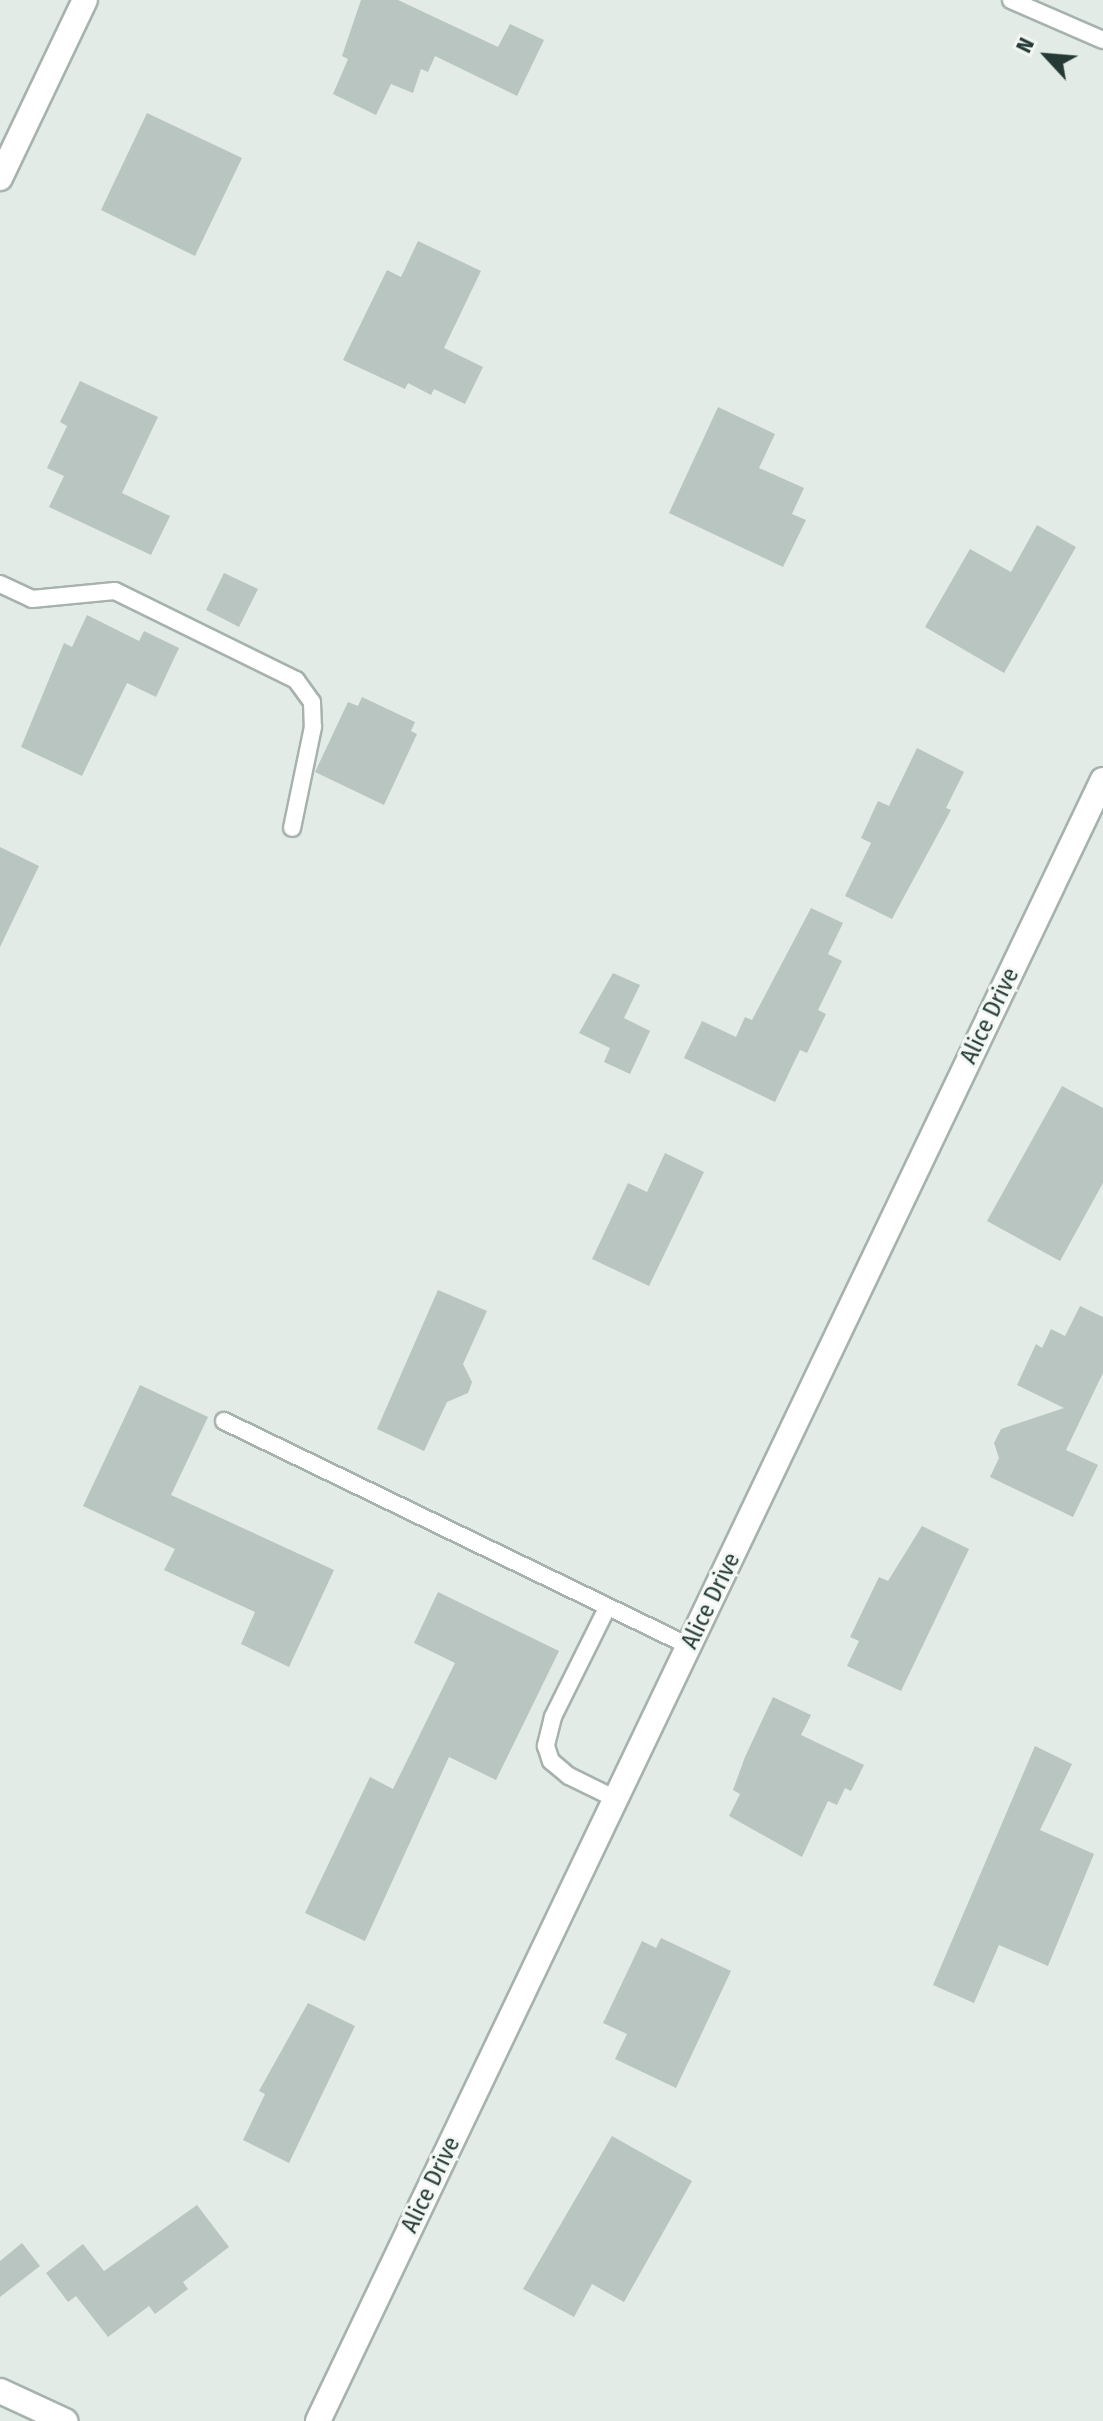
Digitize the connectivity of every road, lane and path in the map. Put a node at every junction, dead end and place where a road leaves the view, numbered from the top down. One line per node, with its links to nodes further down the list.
1 (85, 0): 4 (street)
2 (1011, 0): 3 (lane)
3 (1103, 40)
4 (0, 178)
5 (0, 584): 7 (lane)
6 (1103, 780): 10 (street, Alice Drive)
7 (292, 828)
8 (224, 1421): 9 (lane)
9 (607, 1608): 10 (lane); 11 (lane)
10 (689, 1646): 11 (street, Alice Drive)
11 (616, 1799): 14 (street, Alice Drive)
12 (0, 2391): 13 (street)
13 (65, 2421)
14 (318, 2421)

